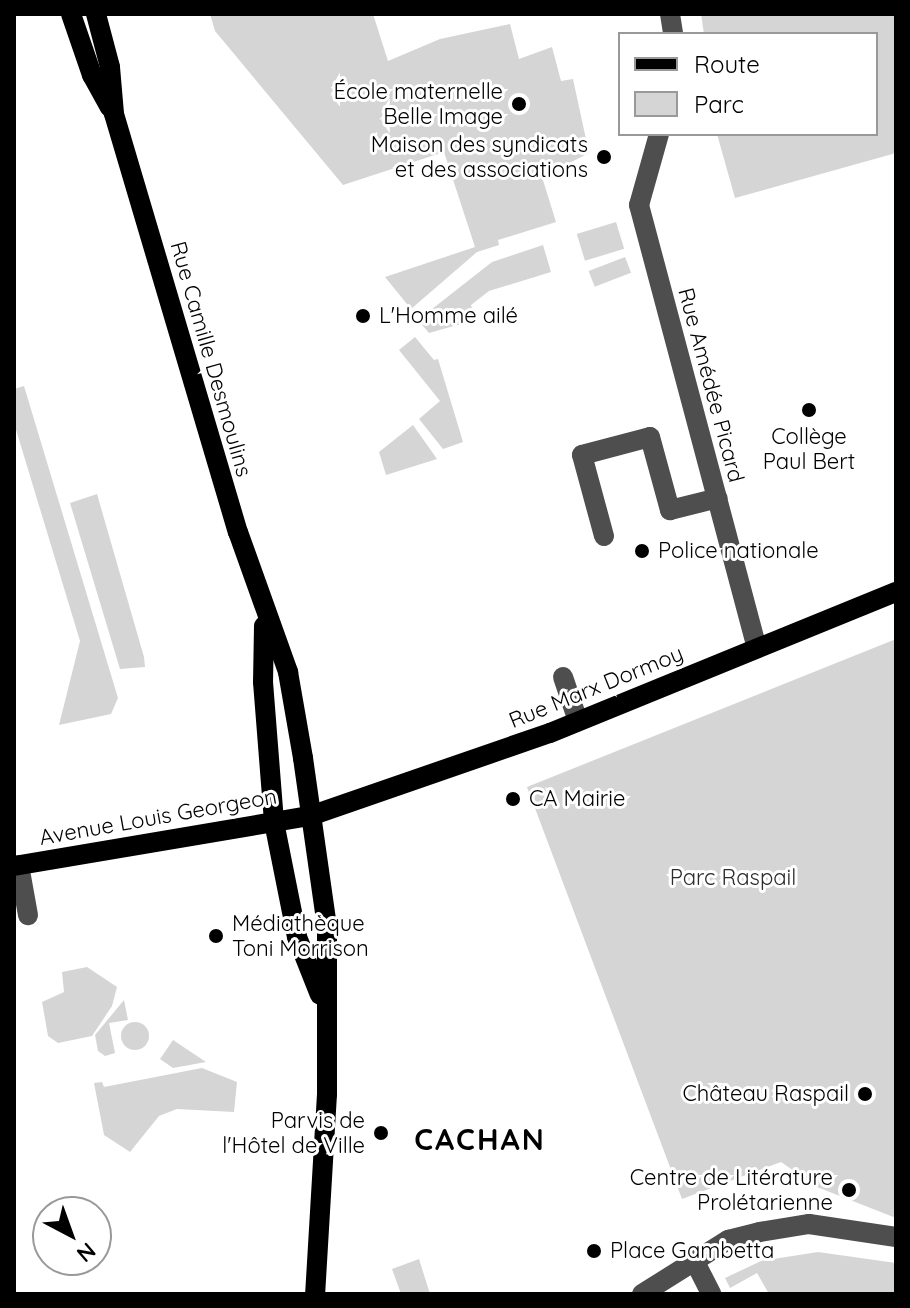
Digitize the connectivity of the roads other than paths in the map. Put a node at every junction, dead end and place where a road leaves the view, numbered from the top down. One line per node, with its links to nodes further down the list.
1 (71, 14): 3 (main road, Rue Camille Desmoulins)
2 (96, 14): 3 (main road, Rue Camille Desmoulins)
3 (114, 114): 8 (main road, Rue Camille Desmoulins)
4 (658, 136): 5 (street, Rue Amédée Picard)
5 (718, 498): 6 (street); 9 (street, Rue Amédée Picard)
6 (604, 536)
7 (896, 592): 9 (main road, Rue Marx Dormoy)
8 (265, 616): 12 (main road, Rue Camille Desmoulins); 13 (main road, Rue Camille Desmoulins)
9 (757, 648): 11 (main road, Rue Marx Dormoy)
10 (563, 677): 11 (street)
11 (578, 721): 12 (main road, Rue Marx Dormoy)
12 (310, 816): 13 (main road, Avenue Louis Georgeon); 16 (main road, Rue Camille Desmoulins)
13 (274, 822): 14 (main road, Avenue Louis Georgeon); 16 (main road, Rue Camille Desmoulins)
14 (17, 877): 15 (street)
15 (28, 915)
16 (324, 1002): 19 (main road, Rue Camille Desmoulins)
17 (896, 1237): 18 (street)
18 (694, 1260): 20 (street); 21 (street)
19 (315, 1294)
20 (642, 1294)
21 (711, 1294)

